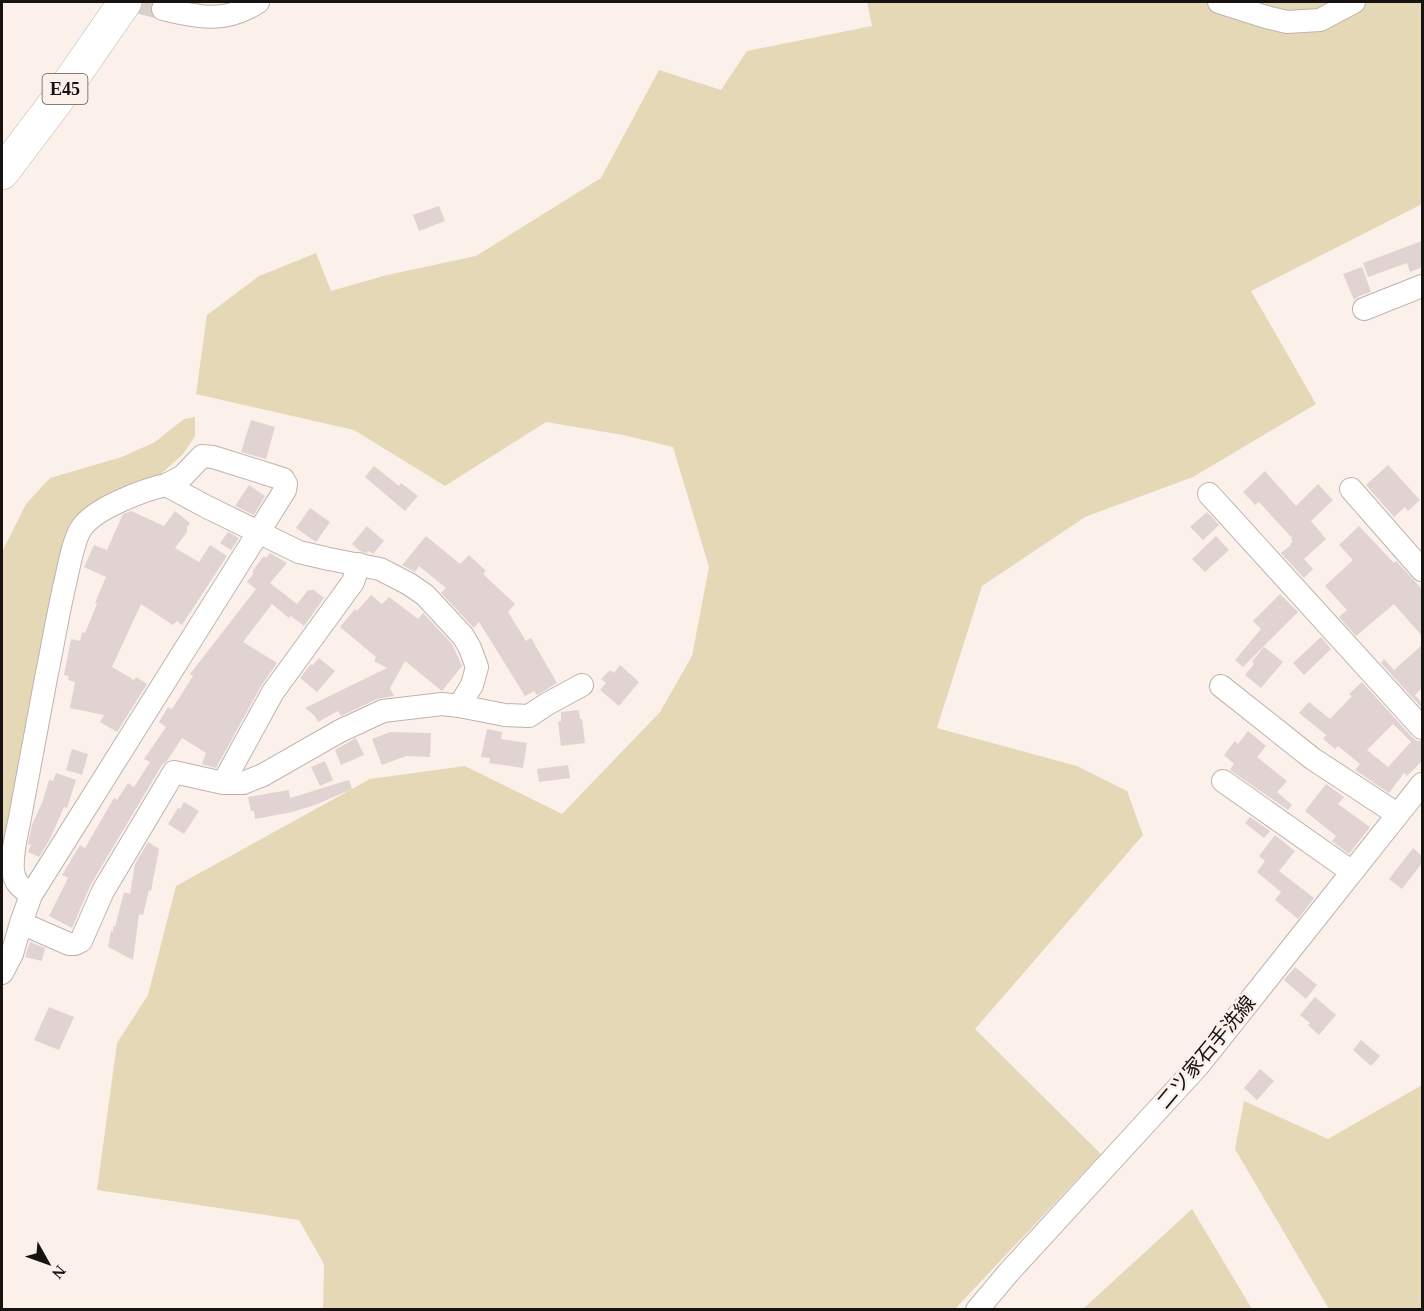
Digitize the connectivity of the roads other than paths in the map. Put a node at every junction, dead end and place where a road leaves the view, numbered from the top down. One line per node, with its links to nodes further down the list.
1 (125, 2): 6 (highway, E45)
2 (258, 2): 5 (street)
3 (1219, 2): 4 (street)
4 (1354, 2)
5 (163, 9)
6 (2, 173)
7 (1422, 286): 8 (street)
8 (1364, 309)
9 (166, 485): 12 (street); 12 (street); 24 (street)
10 (1351, 489): 14 (street)
11 (1209, 494): 18 (street)
12 (258, 532): 13 (street); 24 (street)
13 (359, 564): 17 (street); 20 (street)
14 (1422, 570)
15 (582, 685): 17 (street)
16 (1221, 686): 22 (street)
17 (459, 706): 20 (street)
18 (1422, 728)
19 (1224, 781): 23 (street)
20 (223, 783): 25 (street)
21 (1422, 784): 22 (street, 二ツ家石手洗線)
22 (1397, 814): 23 (street, 二ツ家石手洗線)
23 (1352, 872): 27 (street, 二ツ家石手洗線)
24 (31, 895): 25 (street)
25 (21, 923): 26 (street)
26 (2, 973)
27 (977, 1310)

